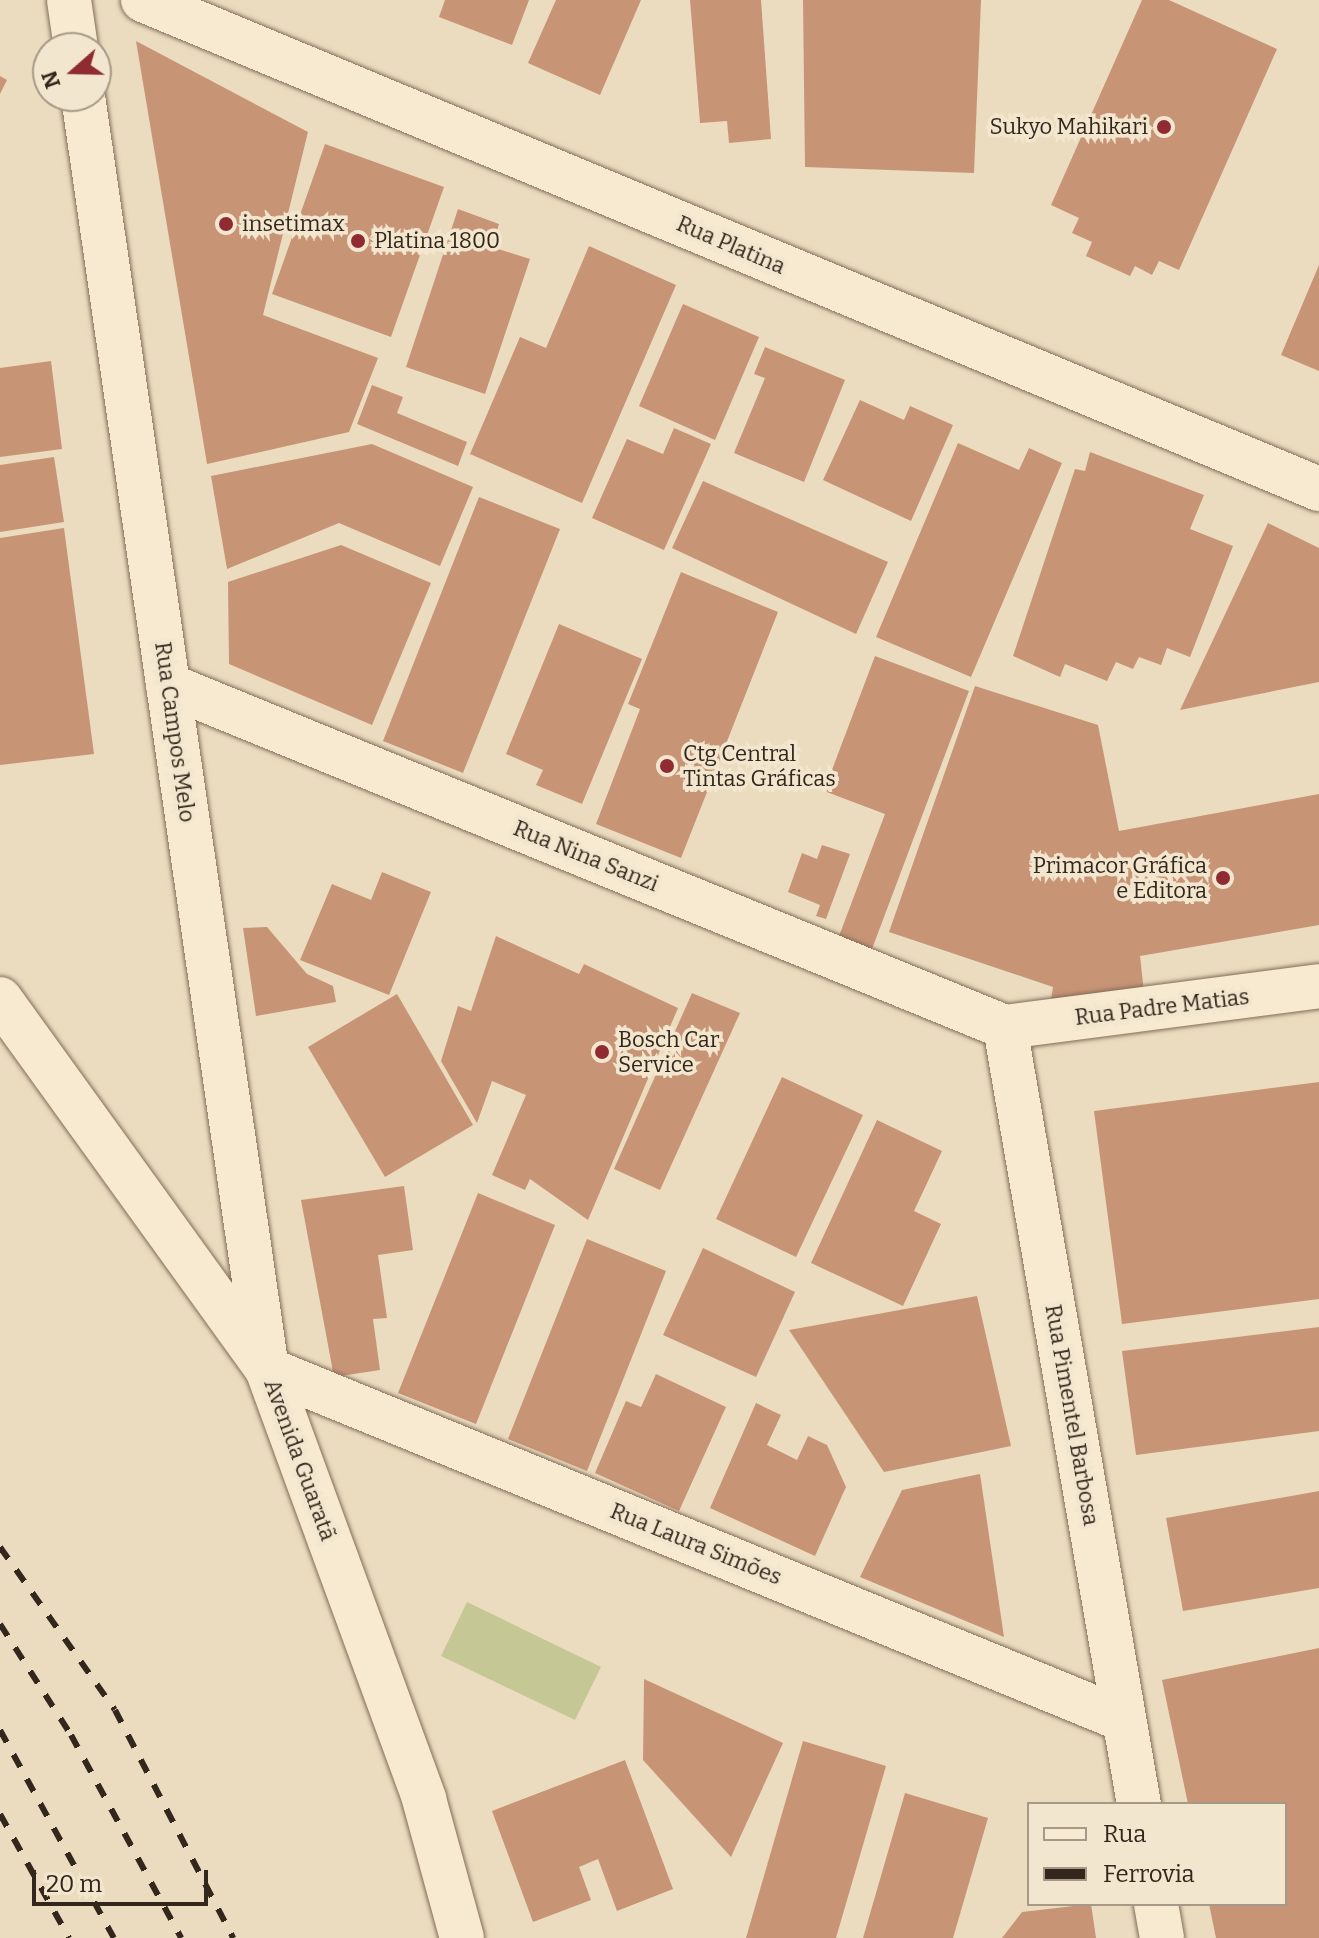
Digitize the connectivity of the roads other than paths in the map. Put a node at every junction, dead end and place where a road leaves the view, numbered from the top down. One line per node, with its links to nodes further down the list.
1 (69, 0): 3 (street)
2 (143, 0): 5 (street, Rua Platina)
3 (74, 32)
4 (85, 112): 6 (street, Rua Campos Melo)
5 (1319, 489)
6 (168, 685): 9 (street, Rua Nina Sanzi); 10 (street, Rua Campos Melo)
7 (1319, 986): 9 (street, Rua Padre Matias)
8 (0, 999): 10 (street, Avenida Guaratã)
9 (1005, 1027): 11 (street, Rua Pimentel Barbosa)
10 (267, 1369): 11 (street, Rua Laura Simões); 14 (street, Avenida Guaratã)
11 (1124, 1720): 12 (street, Rua Pimentel Barbosa)
12 (1139, 1802)
13 (1156, 1906): 15 (street)
14 (462, 1938)
15 (1162, 1938)

